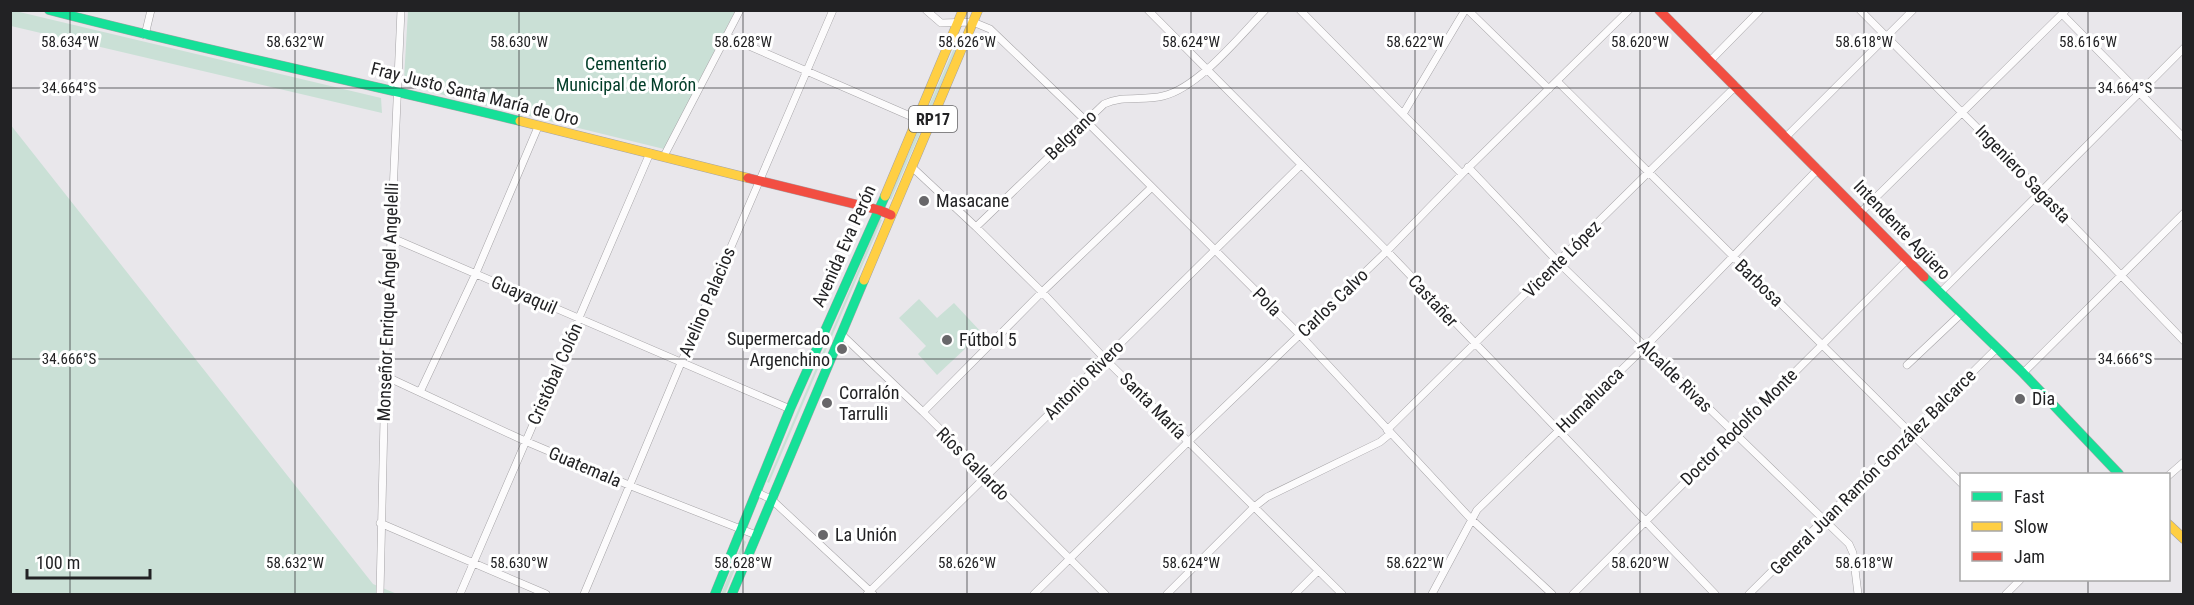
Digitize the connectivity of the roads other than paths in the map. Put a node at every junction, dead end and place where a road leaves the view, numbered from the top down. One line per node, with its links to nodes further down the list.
1 (49, 10): 21 (street, Fray Justo Santa María de Oro)
2 (151, 10): 21 (street)
3 (401, 10): 31 (street, Monseñor Enrique Ángel Angelelli)
4 (740, 10): 22 (street)
5 (833, 10): 27 (street, Avelino Palacios)
6 (926, 10): 19 (street)
7 (963, 10): 19 (street, Avenida Eva Perón / RP17)
8 (978, 10): 20 (street, Avenida Eva Perón / RP17)
9 (1148, 10): 26 (street, Castañer)
10 (1265, 10): 26 (street, Belgrano)
11 (1300, 10): 34 (street)
12 (1467, 10): 30 (street); 34 (street)
13 (1629, 10): 28 (street, Carlos Calvo)
14 (1659, 10): 25 (street, Intendente Agüero)
15 (1760, 10): 25 (street)
16 (1860, 10): 23 (street, Ingeniero Sagasta)
17 (1914, 10): 23 (street)
18 (2064, 12): 32 (street); 33 (street)
19 (958, 22): 20 (street); 35 (street, Avenida Eva Perón / RP17)
20 (973, 22): 36 (street, Pola); 44 (street, Avenida Eva Perón / RP17)
21 (145, 35): 31 (street, Fray Justo Santa María de Oro)
22 (726, 36): 27 (street); 41 (street)
23 (1886, 37): 33 (street, Ingeniero Sagasta); 38 (street)
24 (2184, 48): 32 (street)
25 (1711, 60): 29 (street, Intendente Agüero)
26 (1207, 69): 36 (street, Belgrano); 42 (street, Castañer)
27 (806, 72): 35 (street); 48 (street, Avelino Palacios)
28 (1557, 81): 30 (street, Carlos Calvo); 46 (street, Barbosa)
29 (1736, 86): 38 (street, Intendente Agüero); 46 (street, Vicente López)
30 (1549, 89): 43 (street, Carlos Calvo)
31 (398, 91): 37 (street, Fray Justo Santa María de Oro); 56 (street, Monseñor Enrique Ángel Angelelli)
32 (2138, 92): 39 (street); 50 (street)
33 (1963, 112): 50 (street, Ingeniero Sagasta); 52 (street)
34 (1403, 114): 47 (street)
35 (917, 119): 51 (street, Avenida Eva Perón / RP17)
36 (1085, 120): 49 (street, Pola); 55 (street, Belgrano)
37 (538, 127): 40 (street, Fray Justo Santa María de Oro); 62 (street)
38 (1786, 137): 45 (street, Intendente Agüero)
39 (2184, 138)
40 (651, 153): 41 (street, Fray Justo Santa María de Oro); 67 (street, Cristóbal Colón)
41 (664, 156): 48 (street, Fray Justo Santa María de Oro)
42 (1300, 165): 57 (street, Antonio Rivero); 58 (street, Castañer)
43 (1468, 167): 47 (street, Carlos Calvo); 61 (street, Alcalde Rivas)
44 (913, 168): 54 (street, Avenida Eva Perón / RP17); 55 (street, Santa María)
45 (1818, 169): 52 (street, Intendente Agüero); 59 (street, Humahuaca)
46 (1649, 173): 59 (street, Barbosa); 61 (street, Vicente López)
47 (1462, 174): 58 (street, Carlos Calvo)
48 (760, 180): 51 (street, Fray Justo Santa María de Oro); 76 (street, Avelino Palacios)
49 (1152, 187): 57 (street, Pola); 64 (street)
50 (2040, 191): 63 (street, Ingeniero Sagasta); 65 (street)
51 (879, 210): 54 (street, Fray Justo Santa María de Oro); 81 (street, Avenida Eva Perón / RP17)
52 (1861, 212): 60 (street, Intendente Agüero)
53 (2184, 213): 63 (street)
54 (891, 215): 68 (street, Avenida Eva Perón / RP17)
55 (976, 227): 64 (street, Santa María)
56 (390, 237): 62 (street, Guayaquil); 79 (street, Monseñor Enrique Ángel Angelelli)
57 (1214, 250): 69 (street, Pola); 75 (street, Antonio Rivero)
58 (1387, 251): 69 (street, Carlos Calvo); 71 (street, Castañer)
59 (1732, 257): 72 (street, Barbosa); 73 (street, Humahuaca)
60 (1906, 261): 65 (street, Intendente Agüero); 72 (street, Doctor Rodolfo Monte)
61 (1559, 263): 71 (street, Vicente López); 73 (street, Alcalde Rivas)
62 (476, 273): 67 (street, Guayaquil); 80 (street)
63 (2122, 276): 70 (street, Ingeniero Sagasta); 78 (street)
64 (1042, 292): 75 (street, Santa María); 82 (street)
65 (1940, 293): 66 (street, Intendente Agüero)
66 (1961, 314): 74 (street, Intendente Agüero); 77 (street)
67 (580, 319): 76 (street, Guayaquil); 87 (street, Cristóbal Colón)
68 (841, 334): 82 (street, Ríos Gallardo); 96 (street, Avenida Eva Perón / RP17)
69 (1300, 335): 84 (street, Pola); 88 (street, Carlos Calvo)
70 (2184, 340)
71 (1474, 344): 83 (street, Castañer); 84 (street, Vicente López)
72 (1822, 344): 85 (street, Doctor Rodolfo Monte); 86 (street, Barbosa)
73 (1645, 346): 83 (street, Humahuaca); 85 (street, Alcalde Rivas)
74 (1996, 349): 78 (street, Intendente Agüero); 86 (street, General Juan Ramón González Balcarce)
75 (1105, 359): 88 (street, Santa María); 92 (street, Antonio Rivero)
76 (681, 363): 81 (street, Guayaquil); 94 (street, Avelino Palacios)
77 (1907, 365)
78 (2023, 373): 90 (street, Intendente Agüero)
79 (385, 376): 80 (street, Guatemala); 101 (street, Monseñor Enrique Ángel Angelelli)
80 (420, 392): 87 (street, Guatemala)
81 (790, 409): 95 (street, Avenida Eva Perón / RP17)
82 (923, 412): 92 (street, Ríos Gallardo)
83 (1558, 431): 98 (street, Humahuaca); 100 (street, Castañer)
84 (1389, 432): 97 (street, Vicente López); 98 (street, Pola)
85 (1733, 433): 99 (street, Alcalde Rivas); 100 (street, Doctor Rodolfo Monte)
86 (1911, 433): 93 (street, Barbosa); 99 (street, General Juan Ramón González Balcarce)
87 (525, 441): 94 (street, Guatemala); 107 (street, Cristóbal Colón)
88 (1189, 441): 97 (street, Santa María); 106 (street, Carlos Calvo)
89 (2184, 462): 91 (street)
90 (2118, 473)
91 (2170, 476)
92 (987, 477): 106 (street, Ríos Gallardo); 116 (street, Antonio Rivero)
93 (1960, 482)
94 (631, 486): 103 (street, Guatemala); 113 (street, Avelino Palacios)
95 (756, 492): 96 (street); 103 (street, Avenida Eva Perón / RP17)
96 (771, 499): 104 (street, Avenida Eva Perón / RP17); 116 (street)
97 (1253, 508): 108 (street, Santa María); 119 (street, Vicente López)
98 (1471, 519): 122 (street, Humahuaca); 123 (street, Pola)
99 (1824, 519): 126 (street, General Juan Ramón González Balcarce); 127 (street, Alcalde Rivas)
100 (1646, 522): 124 (street, Doctor Rodolfo Monte); 125 (street, Castañer)
101 (380, 523): 107 (street); 110 (street, Monseñor Enrique Ángel Angelelli)
102 (2170, 525): 105 (street)
103 (741, 529): 104 (street, Guatemala); 114 (street, Avenida Eva Perón / RP17)
104 (756, 535): 115 (street, Avenida Eva Perón / RP17)
105 (2184, 539)
106 (1070, 558): 117 (street, Carlos Calvo); 118 (street, Ríos Gallardo)
107 (473, 562): 111 (street, Cristóbal Colón); 112 (street)
108 (1318, 571): 120 (street); 121 (street, Santa María)
109 (2018, 581): 128 (street)
110 (380, 593)
111 (460, 594)
112 (546, 594)
113 (584, 594)
114 (715, 594)
115 (732, 594)
116 (870, 594)
117 (1034, 594)
118 (1105, 594)
119 (1167, 594)
120 (1295, 594)
121 (1342, 594)
122 (1432, 594)
123 (1552, 594)
124 (1573, 594)
125 (1714, 594)
126 (1749, 594)
127 (1858, 594)
128 (2006, 594)

